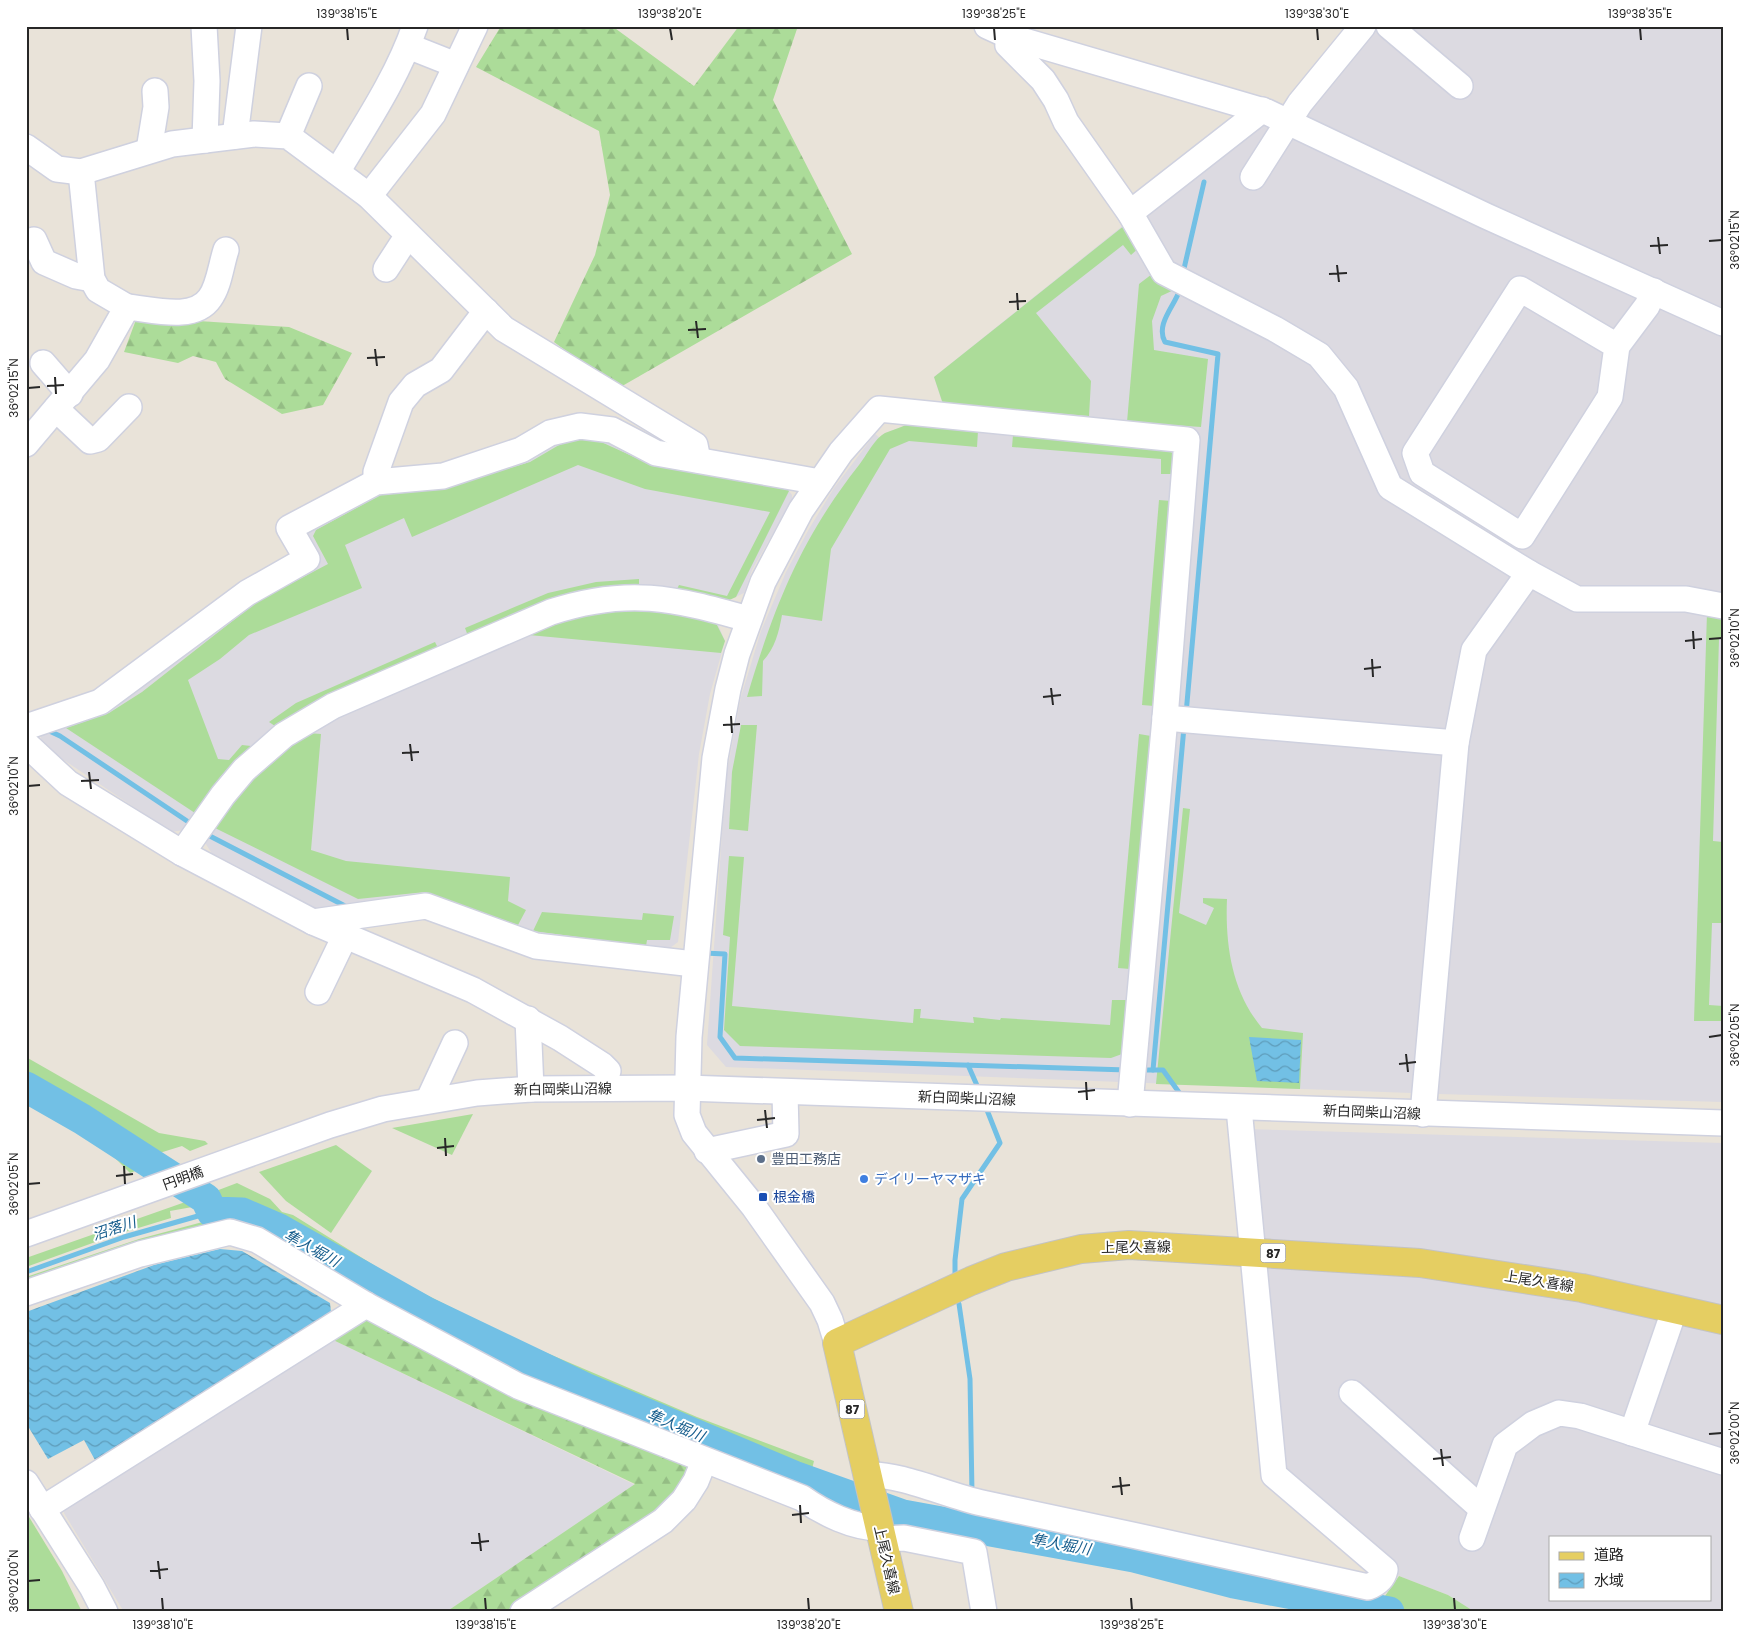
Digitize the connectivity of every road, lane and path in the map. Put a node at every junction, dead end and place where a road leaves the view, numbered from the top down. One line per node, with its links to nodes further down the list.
1 (204, 26): 17 (street)
2 (249, 26): 15 (street)
3 (475, 26): 9 (street)
4 (987, 26): 8 (street)
5 (1363, 26): 14 (street)
6 (1389, 26): 11 (street)
7 (412, 36): 9 (street); 21 (street)
8 (1011, 37): 13 (street); 24 (street)
9 (456, 65): 23 (street)
10 (309, 86): 16 (street)
11 (1460, 86)
12 (155, 91): 19 (street)
13 (1262, 110): 14 (street); 24 (street)
14 (1290, 121): 22 (street); 30 (street)
15 (235, 136): 16 (street); 17 (street)
16 (288, 136): 21 (street)
17 (205, 140): 19 (street)
18 (27, 150): 20 (street)
19 (149, 150): 20 (street)
20 (81, 172): 29 (street)
21 (337, 172): 23 (street)
22 (1253, 178)
23 (369, 196): 25 (street)
24 (1130, 212): 42 (street)
25 (408, 235): 28 (street); 32 (street)
26 (34, 240): 29 (street)
27 (226, 250): 31 (street)
28 (386, 269)
29 (92, 279): 31 (street)
30 (1654, 291): 33 (street); 34 (street)
31 (127, 307): 36 (street)
32 (486, 311): 39 (street); 40 (street)
33 (1723, 323)
34 (1618, 346): 34 (street)
35 (43, 363): 36 (street)
36 (63, 402): 37 (street); 38 (street)
37 (129, 407)
38 (26, 444)
39 (698, 460): 40 (street); 41 (street)
40 (376, 482): 46 (street)
41 (820, 482): 44 (street); 45 (street)
42 (1529, 573): 43 (street); 47 (street)
43 (1723, 606)
44 (748, 619): 49 (street); 52 (street)
45 (1165, 718): 47 (street); 61 (street)
46 (26, 727)
47 (1456, 742): 63 (street)
48 (26, 744): 49 (street)
49 (182, 853): 50 (street)
50 (313, 922): 51 (street); 52 (street)
51 (345, 936): 53 (street); 54 (street)
52 (694, 964): 57 (street)
53 (318, 992)
54 (528, 1019): 56 (street); 58 (street)
55 (455, 1043): 60 (street)
56 (608, 1071)
57 (686, 1088): 58 (street, 新白岡柴山沼線); 59 (street, 新白岡柴山沼線); 65 (street)
58 (531, 1089): 60 (street, 新白岡柴山沼線)
59 (786, 1092): 61 (street, 新白岡柴山沼線); 65 (street)
60 (429, 1099): 66 (street, 新白岡柴山沼線)
61 (1130, 1104): 62 (street, 新白岡柴山沼線)
62 (1239, 1108): 63 (street, 新白岡柴山沼線); 68 (street)
63 (1423, 1114): 64 (street, 新白岡柴山沼線)
64 (1723, 1123)
65 (707, 1151): 73 (street)
66 (222, 1163): 67 (street, 円明橋)
67 (26, 1234)
68 (1252, 1251): 71 (main road, 上尾久喜線 / 87); 73 (main road, 上尾久喜線 / 87); 78 (street)
69 (26, 1293): 70 (street)
70 (366, 1305): 76 (street); 80 (street)
71 (1675, 1308): 72 (main road, 上尾久喜線 / 87); 75 (street)
72 (1723, 1320)
73 (837, 1343): 78 (main road, 上尾久喜線 / 87)
74 (1352, 1393): 81 (street)
75 (1632, 1433): 77 (street); 81 (street)
76 (704, 1461): 82 (street); 85 (street)
77 (1723, 1462)
78 (868, 1474): 82 (main road, 上尾久喜線 / 87)
79 (26, 1483): 80 (street)
80 (42, 1509): 84 (street)
81 (1482, 1509): 83 (street)
82 (881, 1531): 86 (main road, 上尾久喜線 / 87); 87 (street)
83 (1472, 1538)
84 (105, 1612)
85 (523, 1612)
86 (899, 1612)
87 (984, 1612)

